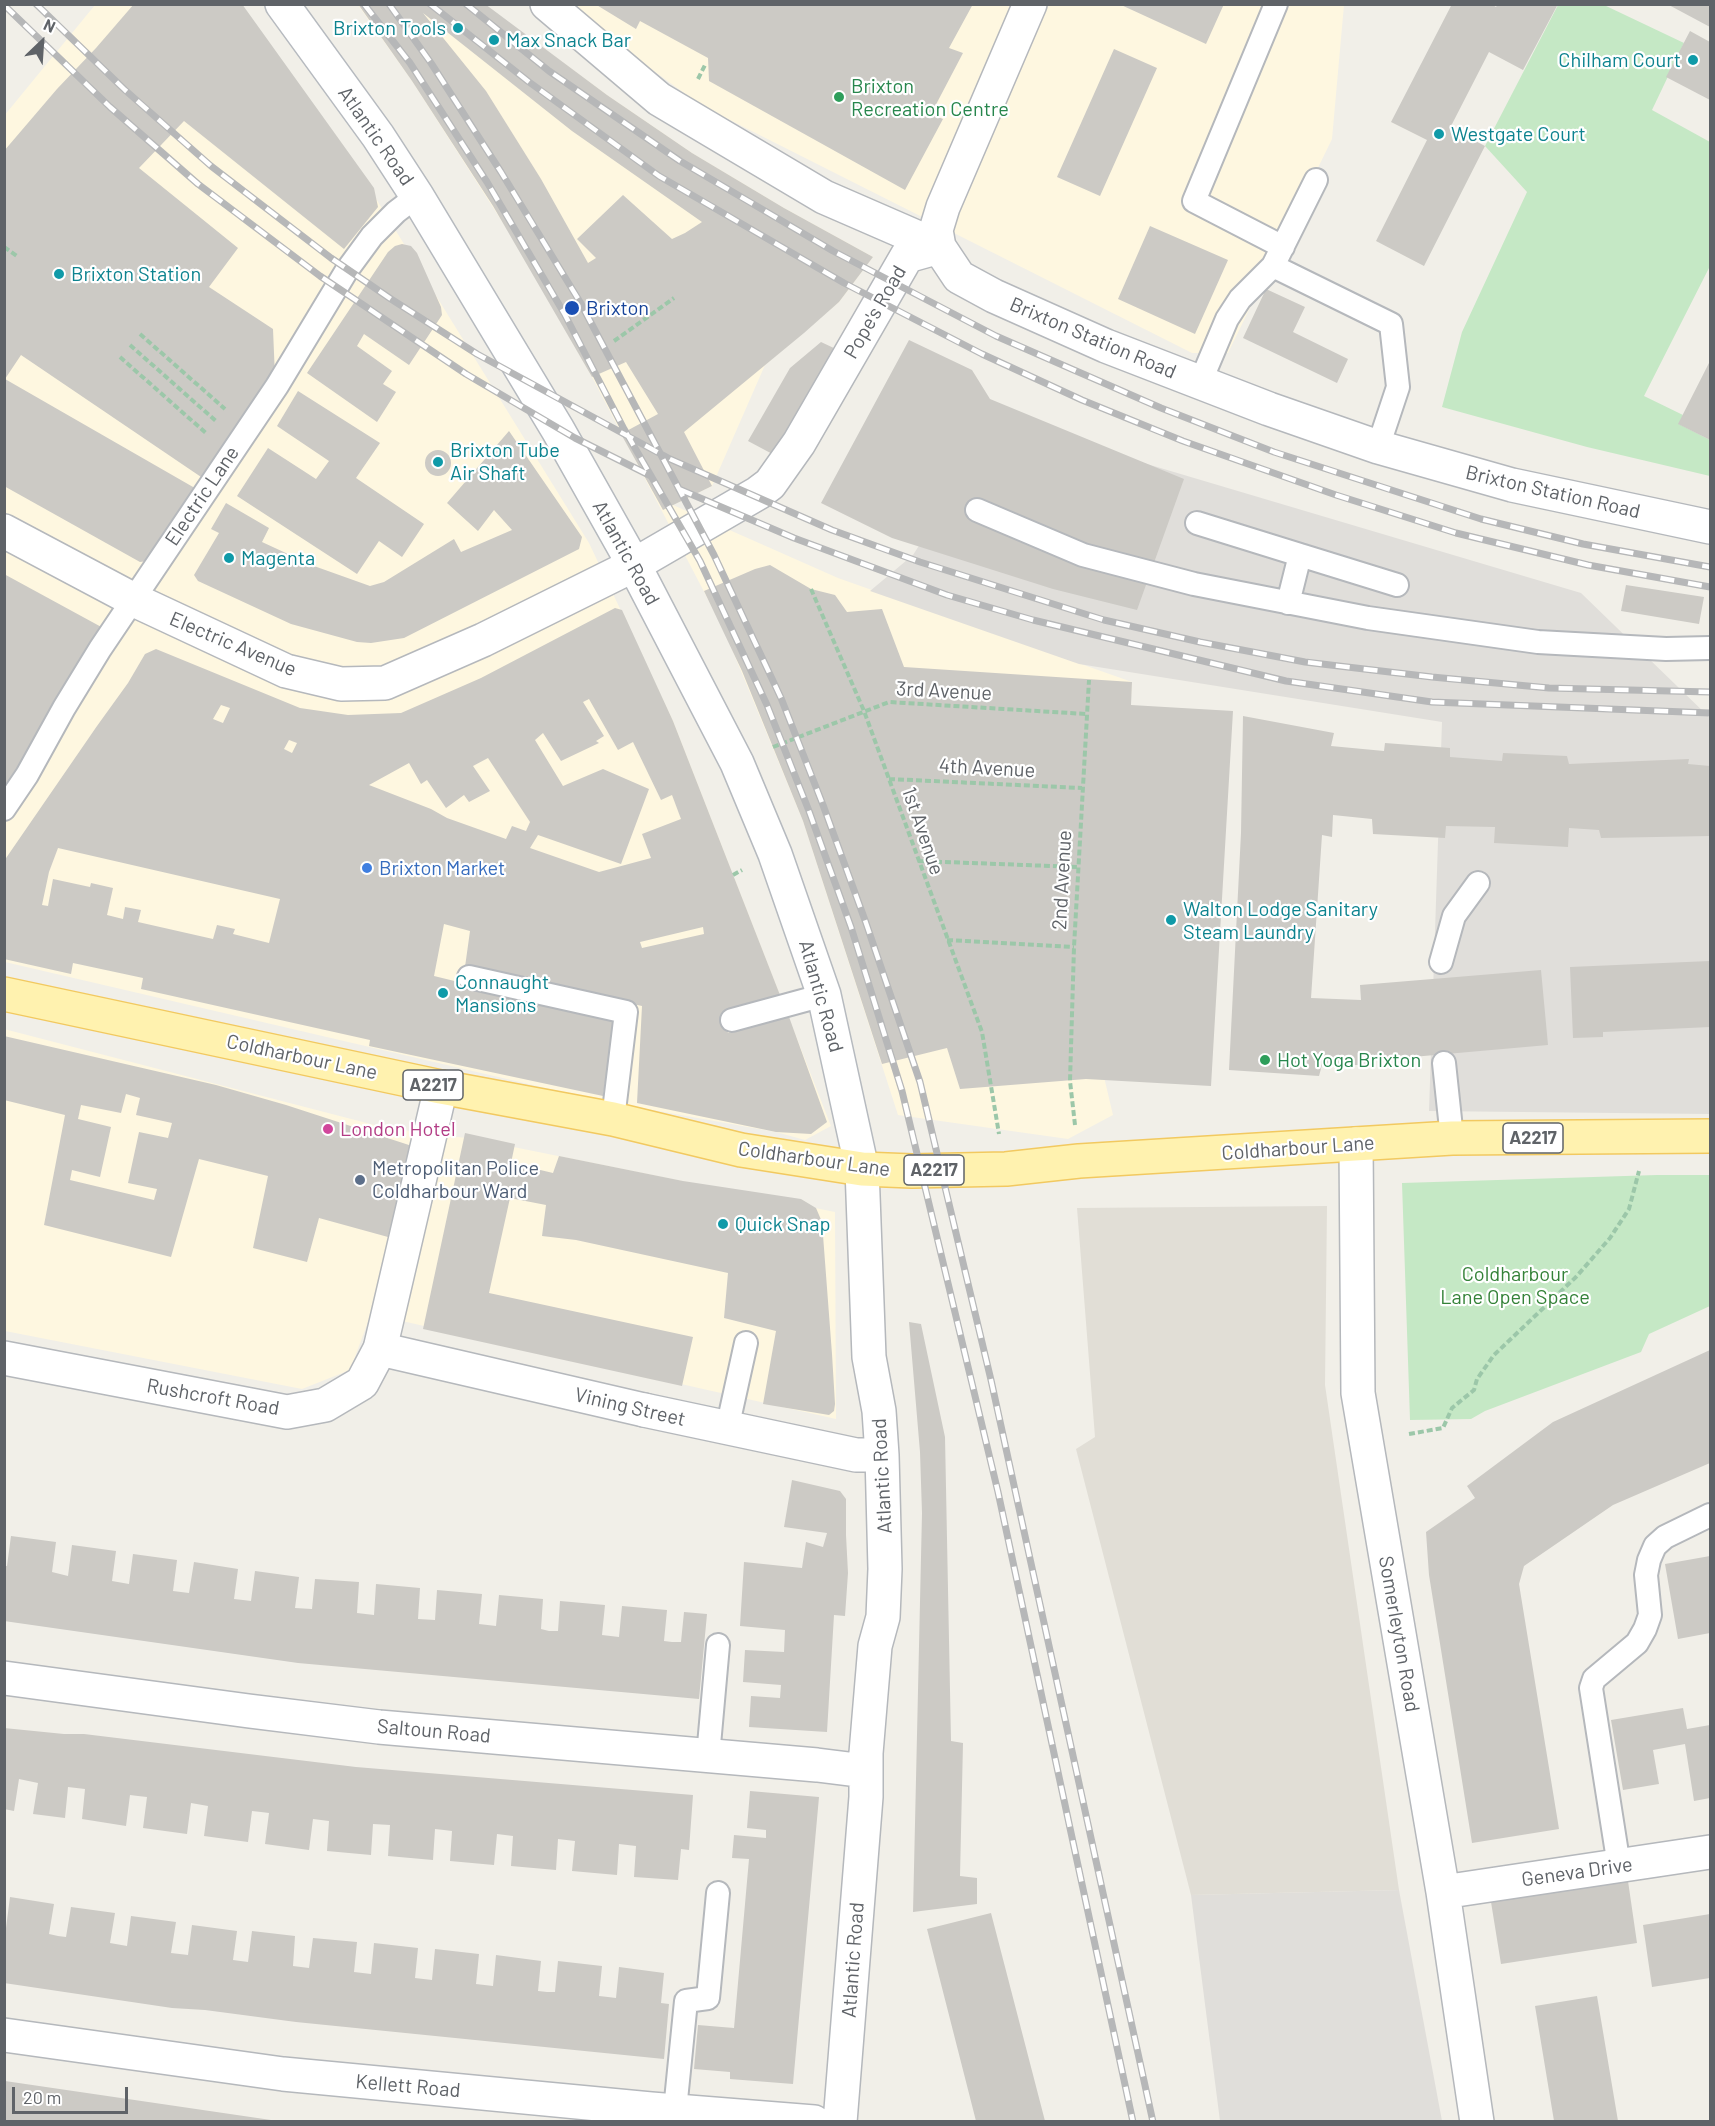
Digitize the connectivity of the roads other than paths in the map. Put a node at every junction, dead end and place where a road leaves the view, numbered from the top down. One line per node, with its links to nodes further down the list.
1 (282, 4): 6 (street, Atlantic Road)
2 (547, 4): 7 (street)
3 (1030, 4): 7 (street)
4 (1276, 4): 8 (lane)
5 (1316, 180): 8 (lane)
6 (417, 196): 16 (street, Atlantic Road); 18 (lane, Electric Lane)
7 (939, 247): 9 (street, Brixton Station Road); 16 (street, Pope's Road)
8 (1278, 256): 9 (lane); 10 (lane)
9 (1200, 383): 10 (street, Brixton Station Road)
10 (1378, 447): 13 (street, Brixton Station Road)
11 (977, 510): 19 (lane)
12 (1197, 523): 15 (lane)
13 (1710, 527)
14 (4, 531): 18 (street, Electric Avenue)
15 (1300, 555): 17 (lane); 19 (lane)
16 (634, 565): 18 (street, Electric Avenue); 26 (street, Atlantic Road)
17 (1397, 585)
18 (134, 600): 21 (lane, Electric Lane)
19 (1288, 603): 20 (lane)
20 (1710, 648)
21 (4, 809)
22 (1478, 883): 23 (lane)
23 (1441, 962)
24 (469, 977): 31 (lane)
25 (4, 994): 30 (main road, Coldharbour Lane / A2217)
26 (824, 995): 28 (lane); 35 (street, Atlantic Road)
27 (636, 1015): 31 (lane)
28 (732, 1020)
29 (1444, 1063): 33 (lane)
30 (441, 1087): 31 (main road, Coldharbour Lane / A2217); 37 (street, Rushcroft Road)
31 (618, 1120): 35 (main road, Coldharbour Lane / A2217)
32 (1710, 1136): 33 (main road, Coldharbour Lane / A2217)
33 (1452, 1138): 34 (main road, Coldharbour Lane / A2217)
34 (1356, 1144): 35 (main road, Coldharbour Lane / A2217); 48 (street, Somerleyton Road)
35 (862, 1168): 40 (street, Atlantic Road)
36 (746, 1343): 39 (lane)
37 (380, 1349): 38 (street, Rushcroft Road); 39 (street, Vining Street)
38 (4, 1358)
39 (727, 1429): 40 (street, Vining Street)
40 (882, 1455): 45 (street, Atlantic Road)
41 (1710, 1515): 47 (lane)
42 (718, 1645): 44 (lane)
43 (4, 1678): 44 (street, Saltoun Road)
44 (708, 1756): 45 (street, Saltoun Road)
45 (865, 1771): 54 (street, Atlantic Road)
46 (1710, 1852): 47 (street, Geneva Drive)
47 (1619, 1866): 48 (street, Geneva Drive)
48 (1443, 1892): 55 (street, Somerleyton Road)
49 (718, 1893): 51 (lane)
50 (4, 2035): 52 (street, Kellett Road)
51 (675, 2110): 52 (street, Kellett Road); 53 (street, Kellett Road)
52 (620, 2114)
53 (814, 2121)
54 (840, 2121)
55 (1477, 2121)

